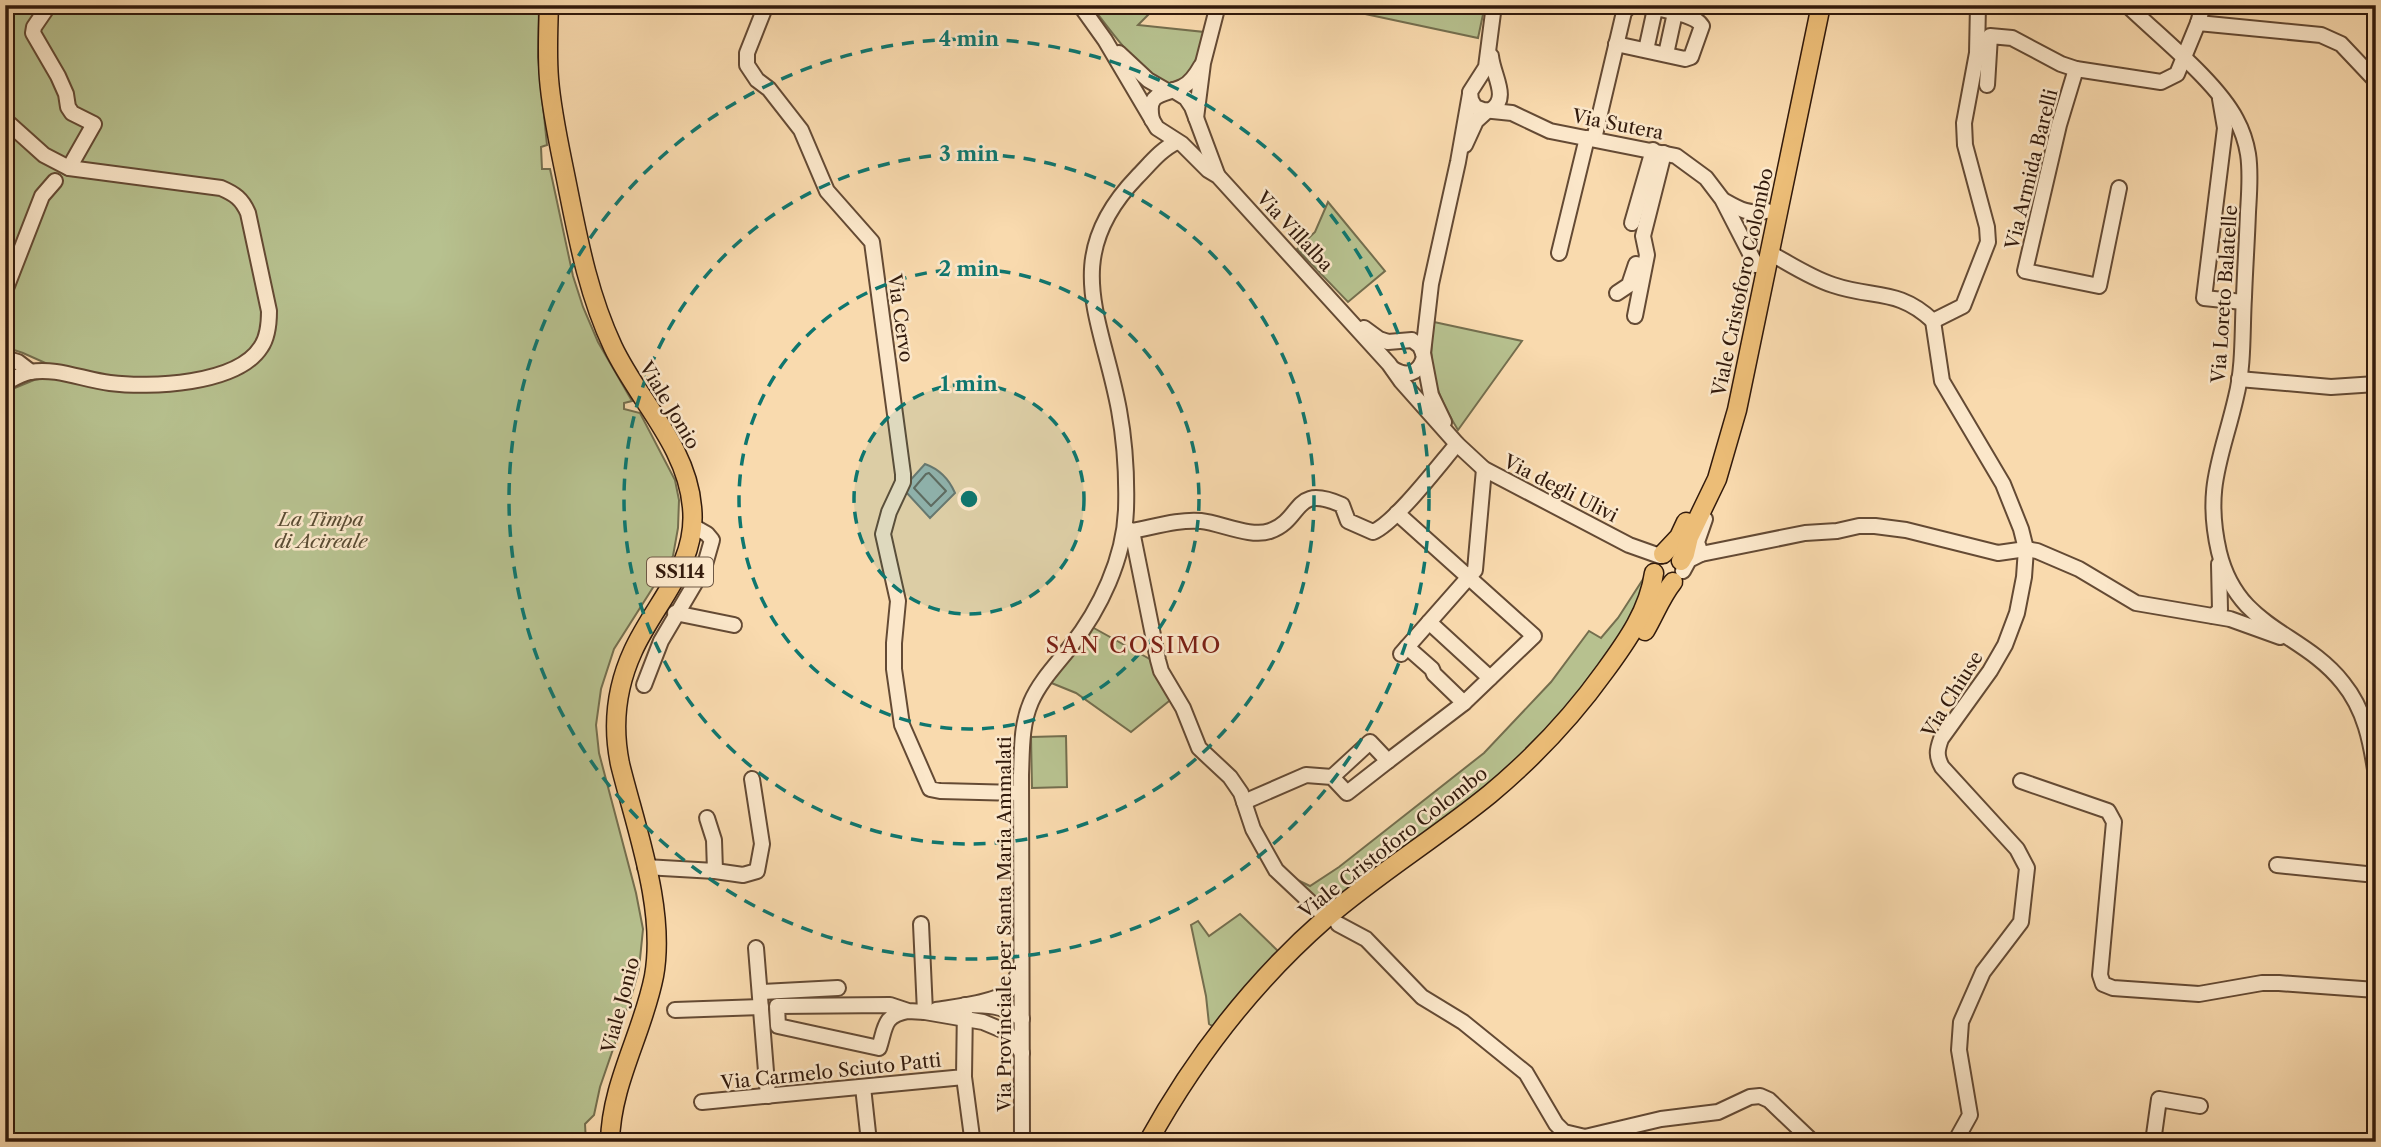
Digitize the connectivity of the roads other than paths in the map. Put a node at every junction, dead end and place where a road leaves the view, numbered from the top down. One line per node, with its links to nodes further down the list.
1 (49, 5): 42 (street)
2 (549, 5): 70 (main road, Viale Jonio / SS114)
3 (766, 5): 90 (street, Via Cervo)
4 (1080, 5): 18 (street)
5 (1218, 5): 24 (street)
6 (1631, 5): 20 (street)
7 (1640, 5): 14 (street)
8 (1809, 5): 47 (main road, Viale Cristoforo Colombo)
9 (1821, 5): 51 (main road, Viale Cristoforo Colombo)
10 (1979, 5): 17 (street)
11 (2127, 5): 23 (street, Via Loreto Balatelle)
12 (2203, 5): 16 (street)
13 (1494, 6): 19 (street)
14 (1655, 9): 15 (street); 21 (street)
15 (1675, 13): 22 (street); 22 (street)
16 (2198, 23): 23 (street); 26 (street)
17 (1984, 34): 25 (street); 27 (street); 58 (street)
18 (1105, 40): 30 (street); 36 (street)
19 (1489, 41): 28 (street); 29 (street)
20 (1616, 44): 21 (street); 37 (street)
21 (1646, 50): 22 (street)
22 (1666, 54)
23 (2184, 59): 25 (street); 31 (street, Via Loreto Balatelle)
24 (1203, 63): 30 (street); 34 (street)
25 (2076, 69): 45 (street, Via Armida Barelli)
26 (2376, 81)
27 (1987, 85)
28 (1474, 87): 29 (street); 32 (street); 40 (street)
29 (1499, 87): 32 (street); 35 (street)
30 (1170, 91): 34 (street); 36 (street)
31 (2219, 95): 55 (street, Via Loreto Balatelle); 55 (street)
32 (1489, 110): 35 (street, Via Sutera); 40 (street)
33 (5, 120): 42 (street)
34 (1198, 122): 38 (street); 43 (street)
35 (1532, 123): 37 (street, Via Sutera)
36 (1155, 124): 38 (street); 41 (street)
37 (1590, 138): 39 (street, Via Sutera); 50 (street)
38 (1179, 143): 41 (street, Via Provinciale per Santa Maria Ammalati); 43 (street, Via Villalba)
39 (1659, 151): 46 (street, Via Sutera); 48 (street); 49 (street)
40 (1458, 162): 52 (street)
41 (1148, 166): 71 (street, Via Provinciale per Santa Maria Ammalati)
42 (69, 168): 63 (street)
43 (1218, 176): 56 (street, Via Villalba)
44 (55, 181): 53 (street)
45 (2119, 188)
46 (1722, 199): 47 (street); 51 (street)
47 (1767, 211): 51 (main road, Viale Cristoforo Colombo)
48 (1632, 223)
49 (1643, 236): 54 (street); 57 (street)
50 (1559, 253)
51 (1763, 259): 58 (street); 74 (main road, Viale Cristoforo Colombo); 75 (main road, Viale Cristoforo Colombo)
52 (1431, 284): 59 (street); 60 (street)
53 (5, 291)
54 (1617, 293)
55 (2243, 302): 64 (street, Via Loreto Balatelle)
56 (1344, 312): 59 (street); 62 (street, Via degli Ulivi)
57 (1634, 316)
58 (1933, 321): 72 (street, Via Chiuse)
59 (1397, 341): 60 (street); 62 (street)
60 (1423, 356): 62 (street); 67 (street)
61 (5, 358): 63 (street)
62 (1391, 366): 67 (street, Via degli Ulivi)
63 (31, 372): 65 (street)
64 (2239, 379): 66 (street); 73 (street, Via Loreto Balatelle)
65 (5, 383)
66 (2376, 384)
67 (1454, 440): 68 (street, Via degli Ulivi); 69 (street)
68 (1484, 469): 74 (street, Via degli Ulivi); 76 (street)
69 (1397, 513): 71 (street); 76 (street)
70 (693, 526): 77 (street); 94 (main road, Viale Jonio / SS114)
71 (1128, 529): 90 (street, Via Provinciale per Santa Maria Ammalati); 91 (street)
72 (2026, 549): 75 (street); 78 (street); 124 (street, Via Chiuse)
73 (2219, 551): 78 (street); 81 (street, Via Loreto Balatelle)
74 (1658, 563): 75 (main road); 75 (main road); 97 (main road, Viale Cristoforo Colombo)
75 (1687, 563): 97 (main road, Viale Cristoforo Colombo)
76 (1469, 578): 79 (street); 82 (street)
77 (676, 613): 80 (street); 83 (street)
78 (2213, 616): 81 (street)
79 (1429, 622): 82 (street); 84 (street)
80 (734, 625)
81 (2291, 641): 86 (street, Via Loreto Balatelle)
82 (1490, 678): 84 (street)
83 (644, 685)
84 (1464, 703): 85 (street)
85 (1391, 759): 87 (street); 87 (street)
86 (2376, 776)
87 (1332, 777): 91 (street)
88 (752, 779): 95 (street)
89 (2021, 781): 101 (street)
90 (1021, 793): 100 (street, Via Provinciale per Santa Maria Ammalati)
91 (1244, 802): 97 (street)
92 (707, 818): 95 (street)
93 (2277, 865): 96 (street)
94 (645, 867): 95 (street); 118 (main road, Viale Jonio / SS114)
95 (715, 871)
96 (2376, 875)
97 (1332, 921): 121 (main road, Viale Cristoforo Colombo); 122 (main road, Viale Cristoforo Colombo); 123 (street)
98 (921, 924): 107 (street)
99 (757, 948): 103 (street)
100 (1022, 963): 108 (street); 109 (street, Via Provinciale per Santa Maria Ammalati)
101 (2375, 987)
102 (838, 988): 103 (street)
103 (760, 992): 104 (street)
104 (761, 1007): 105 (street); 114 (street)
105 (675, 1010)
106 (908, 1011): 106 (street); 107 (street)
107 (925, 1012): 108 (street)
108 (965, 1012): 109 (street); 110 (street); 112 (street, Via Carmelo Sciuto Patti)
109 (1021, 1019): 110 (street); 111 (street, Via Provinciale per Santa Maria Ammalati)
110 (983, 1022): 111 (street)
111 (1022, 1053): 120 (street, Via Provinciale per Santa Maria Ammalati)
112 (964, 1077): 113 (street, Via Carmelo Sciuto Patti); 117 (street, Via Carmelo Sciuto Patti)
113 (863, 1087): 114 (street, Via Carmelo Sciuto Patti); 119 (street)
114 (768, 1096): 115 (street, Via Carmelo Sciuto Patti)
115 (702, 1102)
116 (2200, 1106): 125 (street)
117 (972, 1138)
118 (610, 1142)
119 (869, 1142)
120 (1022, 1142)
121 (1148, 1142)
122 (1161, 1142)
123 (1813, 1142)
124 (1955, 1142)
125 (2153, 1142)

